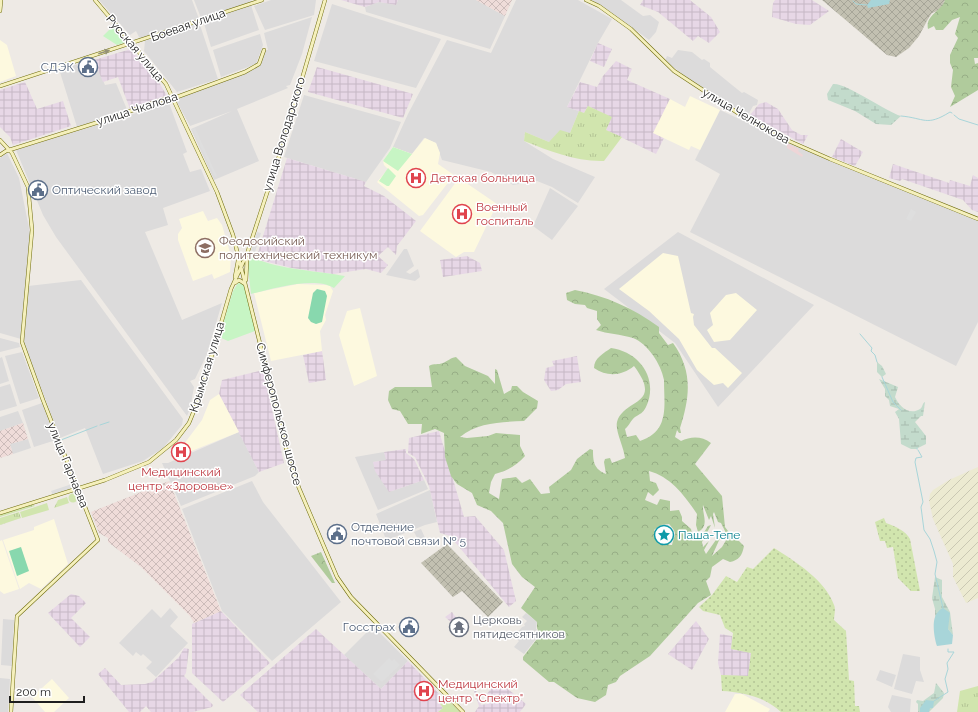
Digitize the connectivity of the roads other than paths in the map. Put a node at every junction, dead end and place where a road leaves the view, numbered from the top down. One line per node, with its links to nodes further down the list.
1 (1, 0): 6 (main road)
2 (95, 0): 7 (main road, Русская улица)
3 (262, 0): 7 (main road, Боевая улица)
4 (325, 0): 15 (main road, улица Володарского)
5 (586, 0): 14 (main road, улица Челнокова)
6 (0, 11)
7 (133, 43): 9 (main road, Боевая улица, one-way to 7); 10 (main road, Русская улица)
8 (264, 50): 10 (main road, улица Чкалова)
9 (0, 86)
10 (172, 98): 12 (main road, улица Чкалова); 16 (main road, Симферопольское шоссе)
11 (0, 140): 12 (main road, улица Гарнаева)
12 (9, 150): 13 (main road, улица Чкалова); 20 (main road, улица Гарнаева)
13 (0, 155)
14 (978, 218)
15 (247, 254): 16 (main road); 17 (main road, улица Володарского); 18 (main road)
16 (237, 256): 17 (main road, Симферопольское шоссе); 19 (main road)
17 (241, 268): 18 (main road, Симферопольское шоссе); 19 (main road, Крымская улица)
18 (245, 285): 19 (main road); 23 (main road, Симферопольское шоссе)
19 (232, 286): 20 (main road, Крымская улица)
20 (78, 488): 21 (main road, Крымская улица); 22 (main road, улица Гарнаева)
21 (0, 513)
22 (11, 712)
23 (463, 712)

